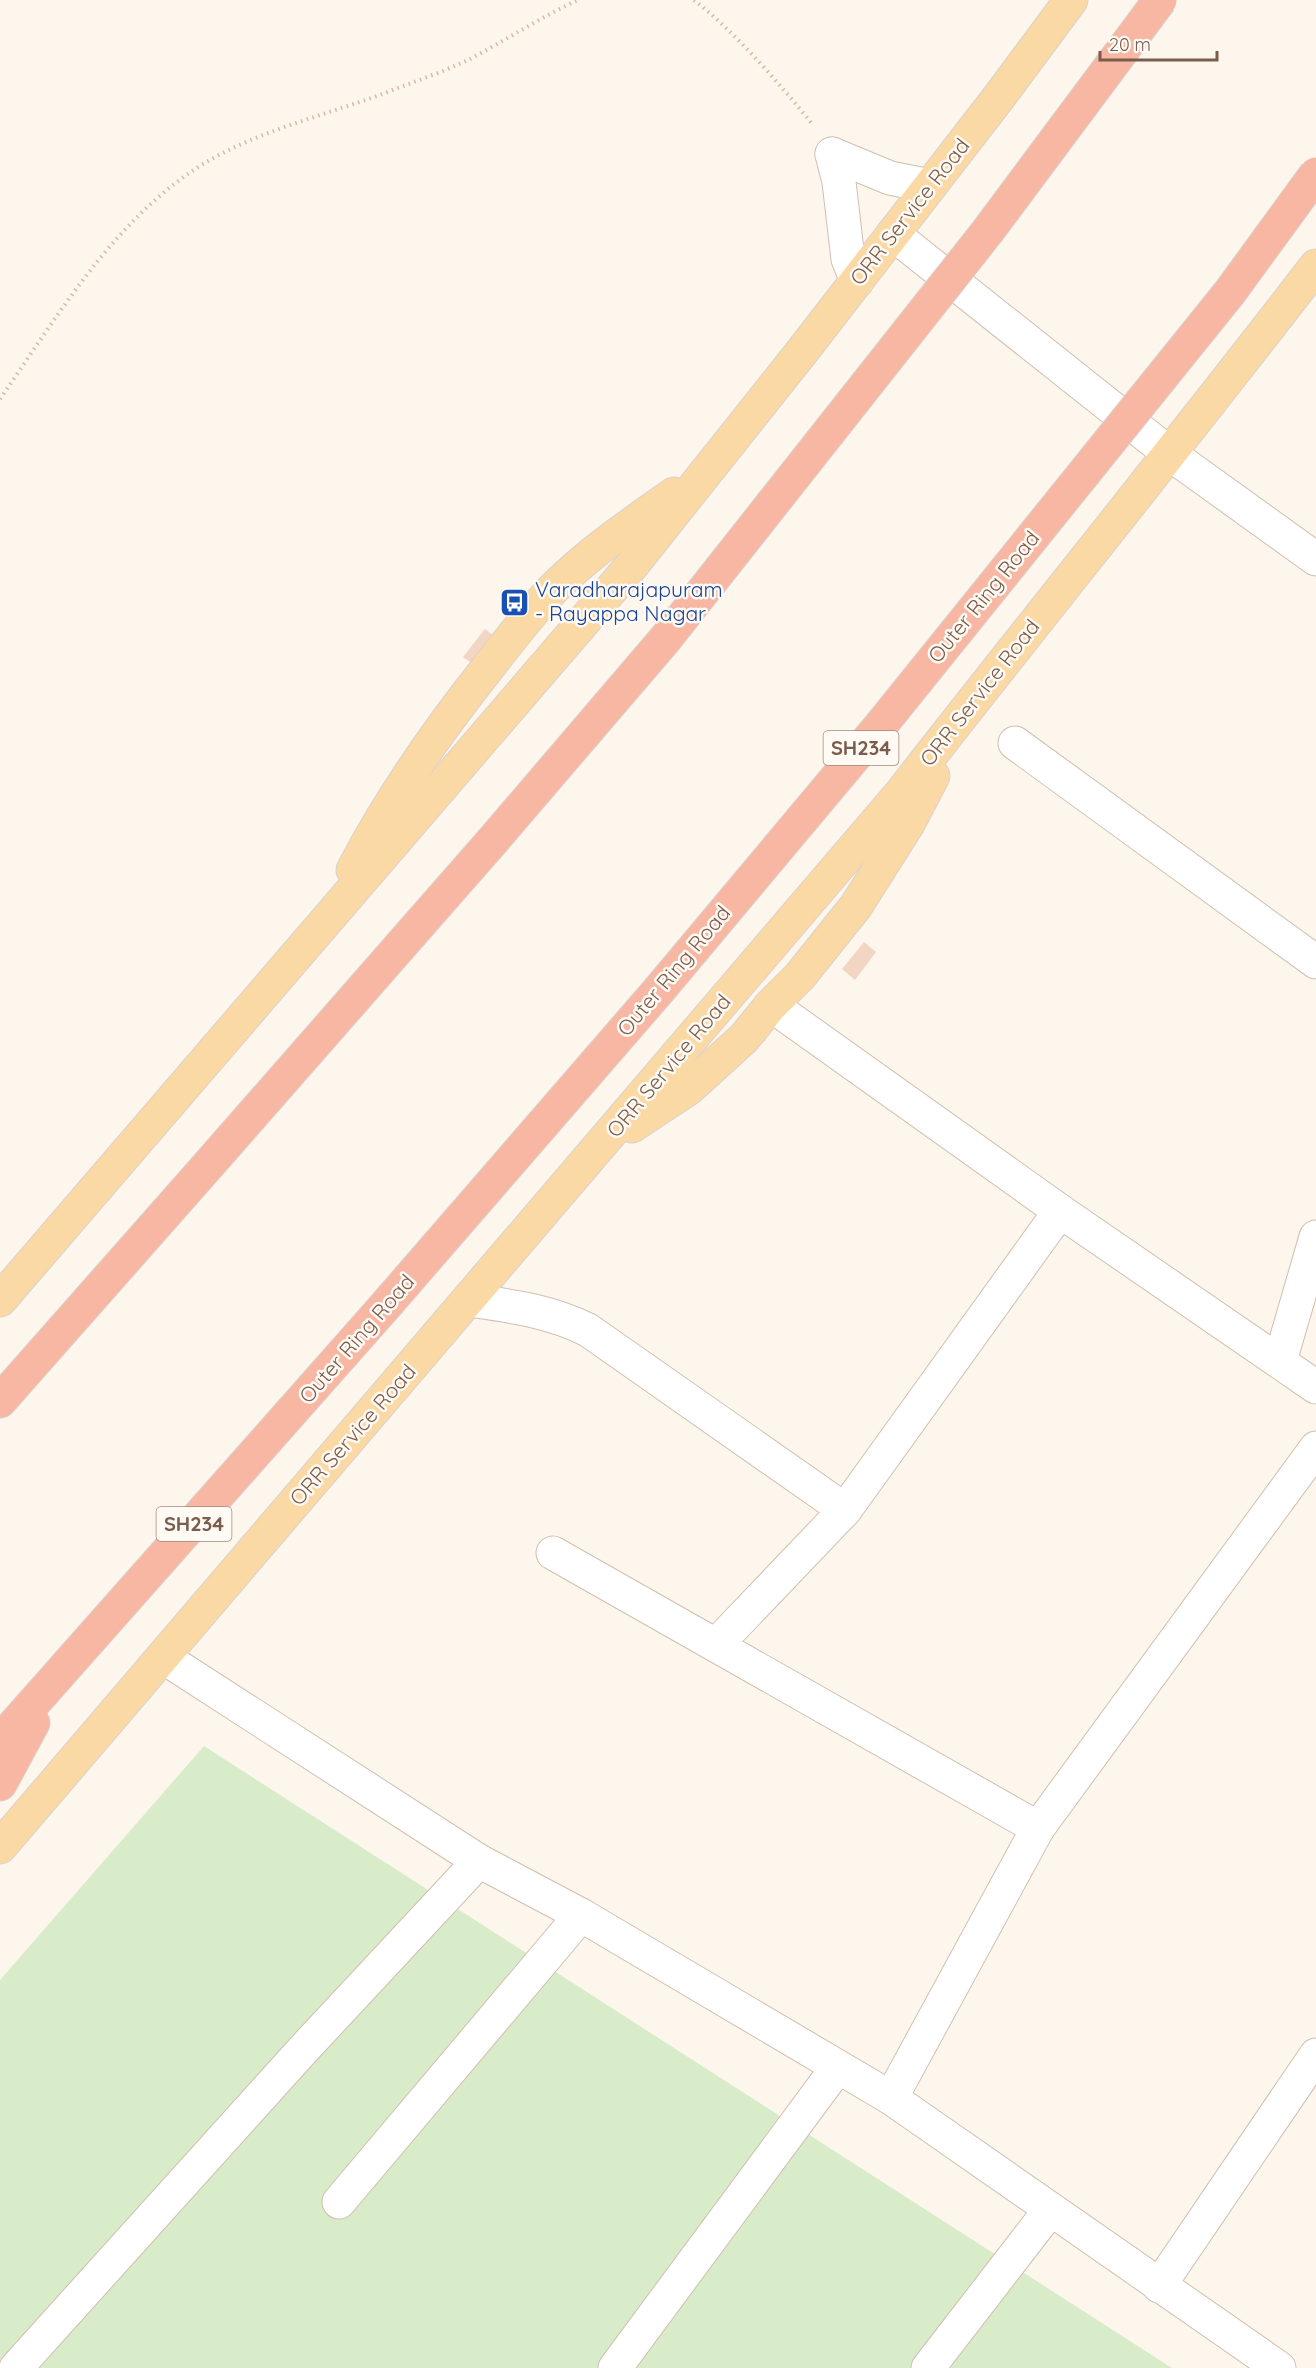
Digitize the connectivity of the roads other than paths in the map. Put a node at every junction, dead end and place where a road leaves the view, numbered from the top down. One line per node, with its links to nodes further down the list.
1 (1071, 0): 4 (main road, ORR Service Road)
2 (1160, 0): 23 (highway, bridge)
3 (1316, 174): 29 (highway, Outer Ring Road / SH234, bridge)
4 (930, 186): 5 (main road, ORR Service Road); 7 (street)
5 (893, 234): 7 (main road, ORR Service Road); 8 (street)
6 (1316, 266): 8 (main road, ORR Service Road)
7 (857, 281): 9 (main road, ORR Service Road)
8 (1170, 454): 10 (street); 11 (main road, ORR Service Road)
9 (705, 471): 13 (main road, ORR Service Road); 13 (main road)
10 (1316, 559)
11 (975, 698): 15 (main road); 16 (main road, ORR Service Road)
12 (1014, 743): 14 (street)
13 (326, 922): 19 (main road, ORR Service Road)
14 (1316, 962)
15 (771, 1005): 16 (main road); 17 (street)
16 (600, 1147): 20 (main road, ORR Service Road)
17 (1060, 1210): 21 (street); 25 (street)
18 (1316, 1237): 21 (street)
19 (0, 1300)
20 (469, 1300): 25 (street); 28 (main road, ORR Service Road)
21 (1280, 1360): 22 (street)
22 (1316, 1386)
23 (1, 1399)
24 (1316, 1448): 32 (street)
25 (845, 1510): 27 (street)
26 (553, 1552): 27 (street)
27 (716, 1645): 32 (street)
28 (163, 1657): 33 (main road, ORR Service Road); 34 (street)
29 (58, 1676): 30 (highway, Outer Ring Road / SH234); 31 (highway)
30 (0, 1742)
31 (0, 1784)
32 (1038, 1828): 38 (street)
33 (0, 1847)
34 (479, 1861): 35 (street); 42 (street)
35 (581, 1915): 37 (street); 39 (street)
36 (1316, 2055): 41 (street)
37 (837, 2068): 38 (street); 43 (street)
38 (891, 2098): 40 (street)
39 (339, 2202)
40 (1050, 2210): 41 (street); 44 (street)
41 (1159, 2286): 45 (street)
42 (16, 2368)
43 (615, 2368)
44 (928, 2368)
45 (1279, 2368)

